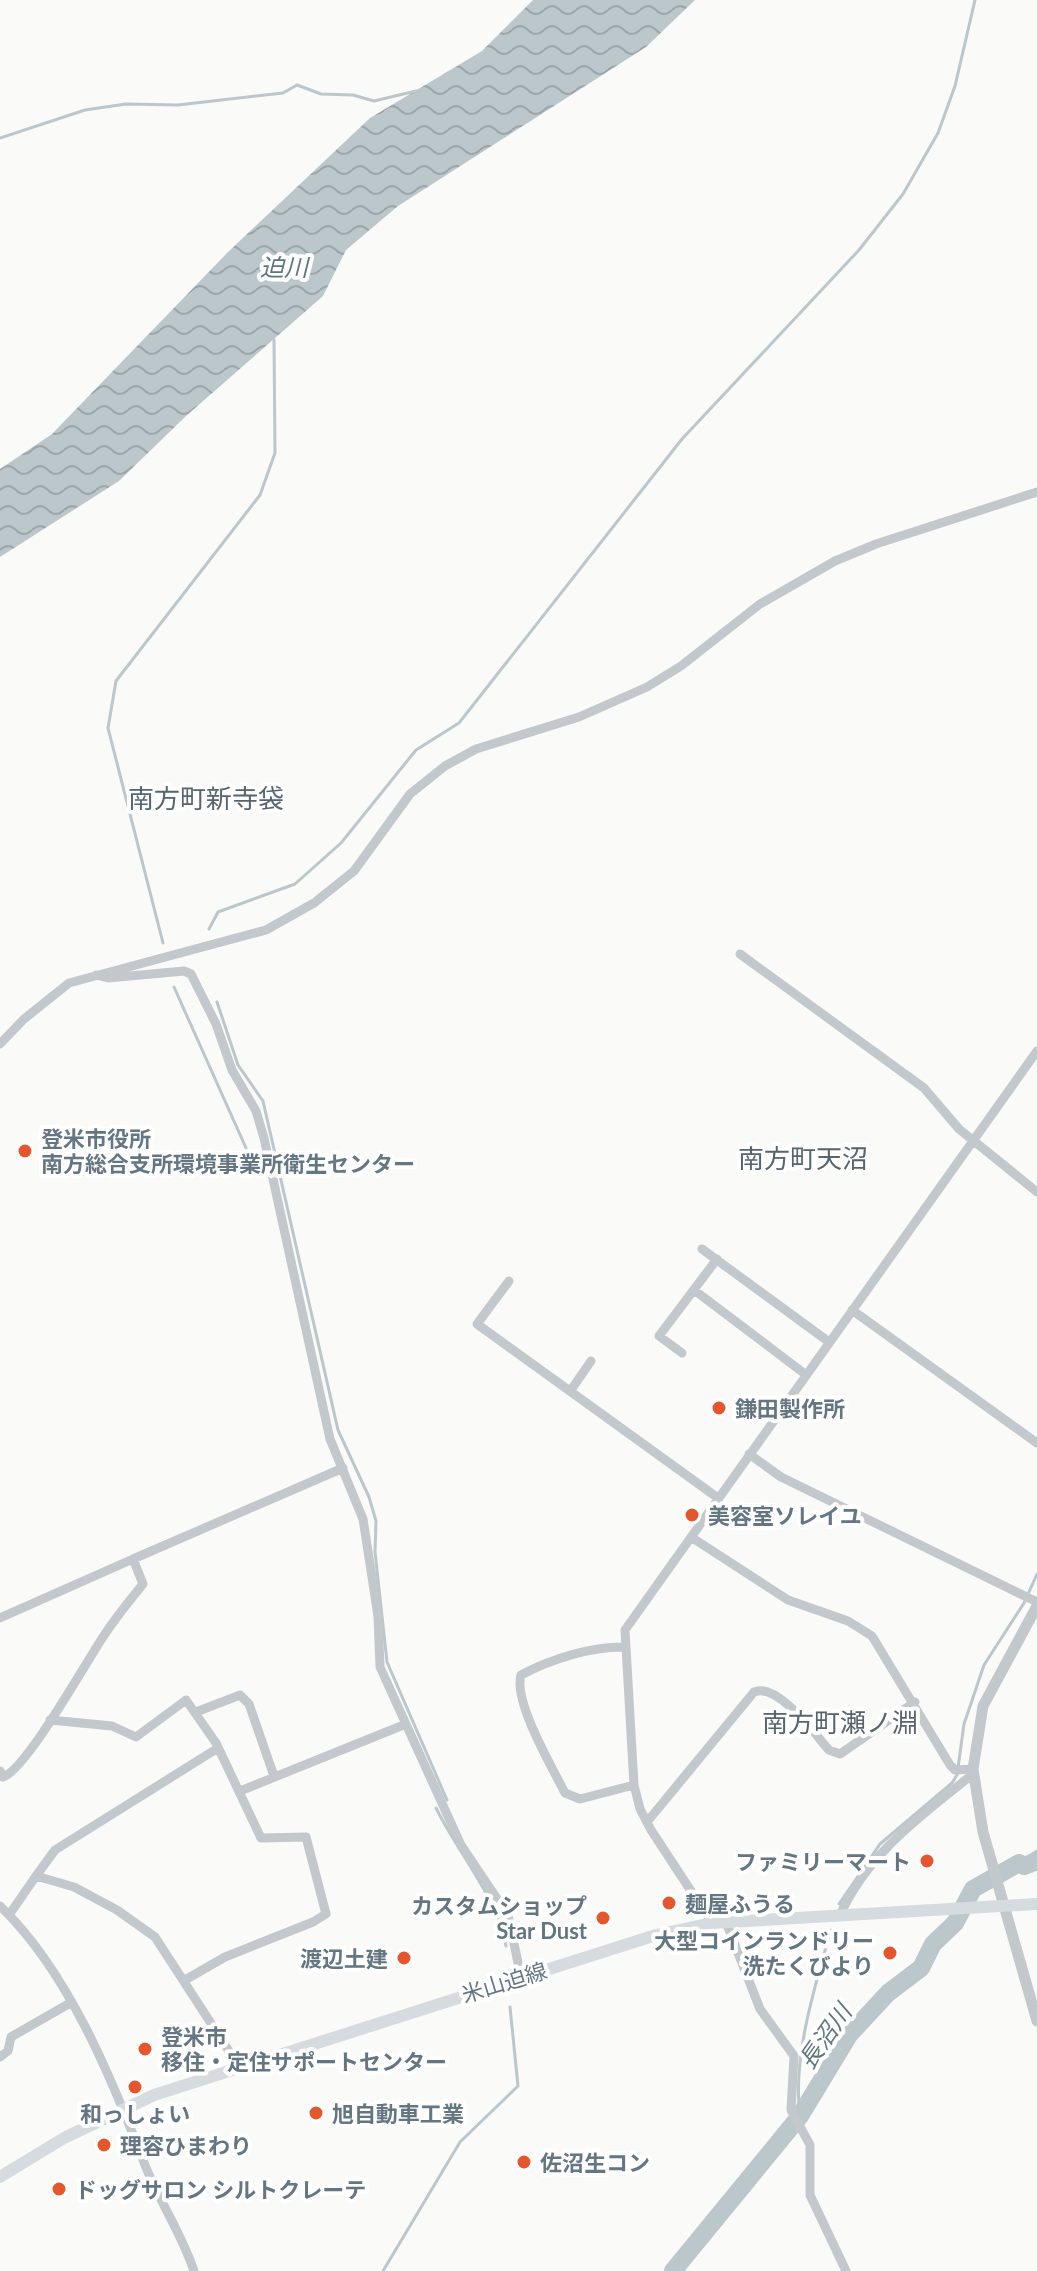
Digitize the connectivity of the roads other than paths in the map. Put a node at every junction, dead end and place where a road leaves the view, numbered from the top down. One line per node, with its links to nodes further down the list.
1 (1037, 492): 3 (street)
2 (740, 954): 6 (street)
3 (94, 975): 4 (street); 20 (street)
4 (0, 1044)
5 (1037, 1051): 6 (street)
6 (973, 1142): 7 (street); 12 (street)
7 (1037, 1192)
8 (702, 1249): 9 (street)
9 (717, 1259): 11 (street); 13 (street)
10 (509, 1281): 17 (street)
11 (694, 1290): 14 (street); 16 (street)
12 (852, 1310): 13 (street); 18 (street)
13 (829, 1342): 16 (street)
14 (682, 1353)
15 (591, 1361): 17 (street)
16 (805, 1374): 19 (street)
17 (571, 1390): 21 (street)
18 (1037, 1443)
19 (749, 1454): 21 (street); 24 (street)
20 (343, 1468): 23 (street); 30 (street)
21 (718, 1498): 22 (street)
22 (691, 1537): 26 (street); 27 (street)
23 (133, 1559): 25 (street); 29 (street)
24 (1032, 1600): 33 (street)
25 (0, 1618)
26 (626, 1647): 35 (street); 35 (street)
27 (915, 1702): 33 (street); 37 (street)
28 (196, 1712): 29 (street); 31 (street); 34 (street)
29 (50, 1720): 32 (street)
30 (406, 1724): 34 (street); 44 (street)
31 (218, 1748): 36 (street); 38 (street)
32 (0, 1771)
33 (965, 1771): 40 (street); 42 (street)
34 (274, 1776): 36 (street)
35 (634, 1785): 37 (street)
36 (240, 1791): 45 (street)
37 (647, 1822): 43 (street)
38 (36, 1876): 41 (street); 45 (street)
39 (1037, 1904): 40 (main road, 米山迫線)
40 (1005, 1906): 42 (main road, 米山迫線); 47 (street)
41 (4, 1913): 46 (street)
42 (840, 1915): 43 (main road, 米山迫線)
43 (719, 1922): 44 (main road, 米山迫線); 53 (street)
44 (518, 1978): 49 (main road, 米山迫線)
45 (185, 1980): 49 (street)
46 (72, 2002): 48 (street); 50 (street)
47 (1037, 2021)
48 (0, 2057)
49 (238, 2065): 50 (main road, 米山迫線)
50 (123, 2108): 51 (main road, 米山迫線); 52 (street)
51 (0, 2177)
52 (194, 2271)
53 (846, 2271)

